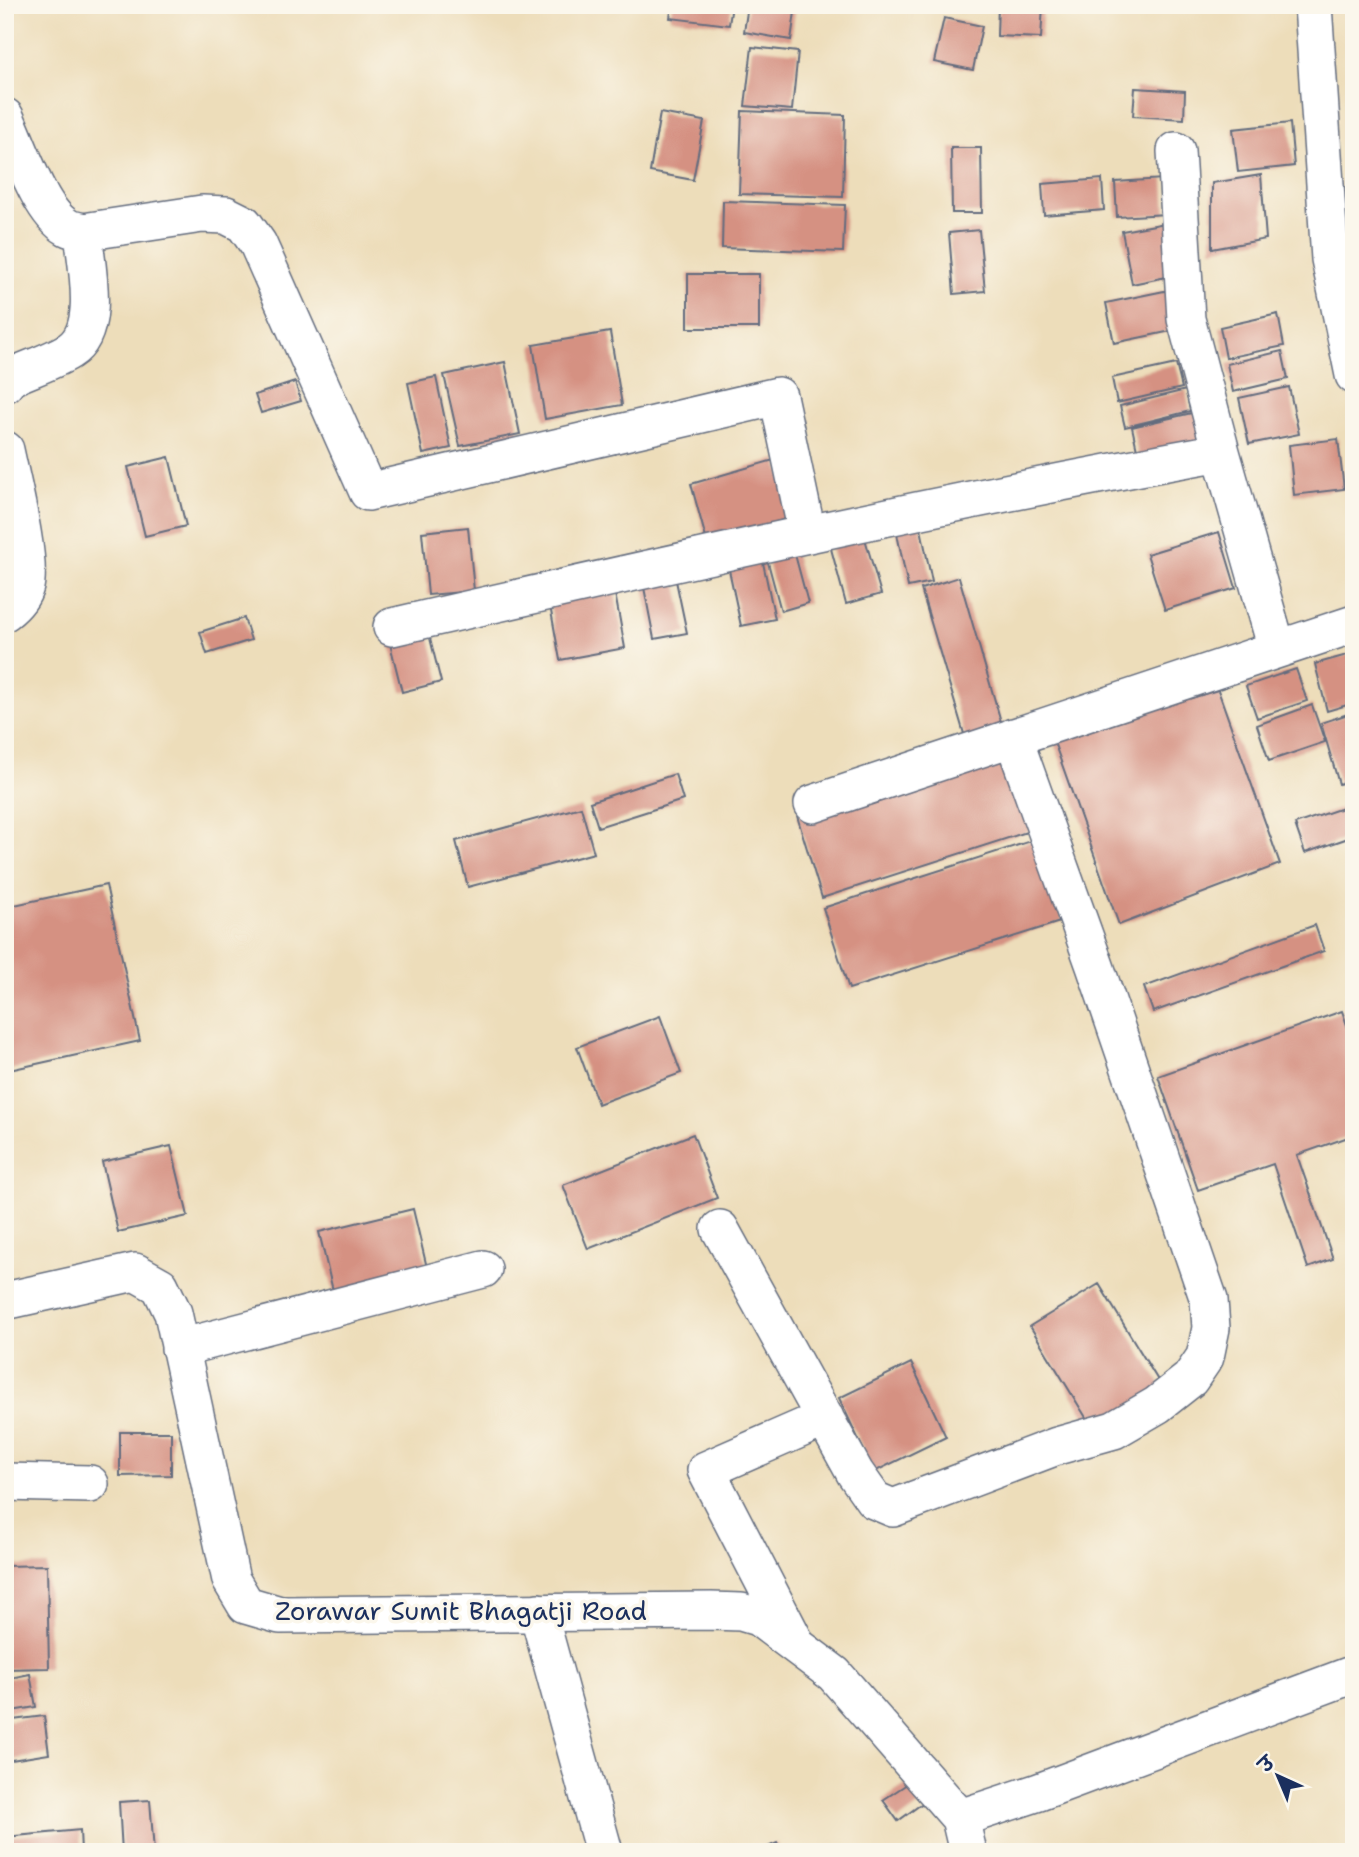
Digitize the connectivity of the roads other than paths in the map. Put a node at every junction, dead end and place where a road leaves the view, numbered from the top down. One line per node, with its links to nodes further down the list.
1 (1313, 5): 5 (street)
2 (5, 117): 4 (street)
3 (1176, 151): 8 (street)
4 (83, 232): 6 (street); 9 (street)
5 (1354, 375)
6 (5, 384)
7 (5, 450): 10 (street)
8 (1221, 452): 9 (street); 13 (street)
9 (807, 533): 12 (street)
10 (5, 612)
11 (1354, 624): 13 (street)
12 (392, 626)
13 (1278, 649): 14 (street)
14 (1013, 737): 15 (street); 20 (street)
15 (813, 804)
16 (720, 1229): 20 (street)
17 (484, 1269): 19 (street)
18 (5, 1301): 19 (street, Zorawar Sumit Bhagatji Road)
19 (180, 1348): 23 (street, Zorawar Sumit Bhagatji Road)
20 (825, 1419): 24 (street)
21 (5, 1482): 22 (street)
22 (90, 1484)
23 (538, 1612): 24 (street, Zorawar Sumit Bhagatji Road); 27 (street)
24 (795, 1644): 26 (street, Zorawar Sumit Bhagatji Road)
25 (1354, 1674): 26 (street)
26 (964, 1835)
27 (596, 1850)

